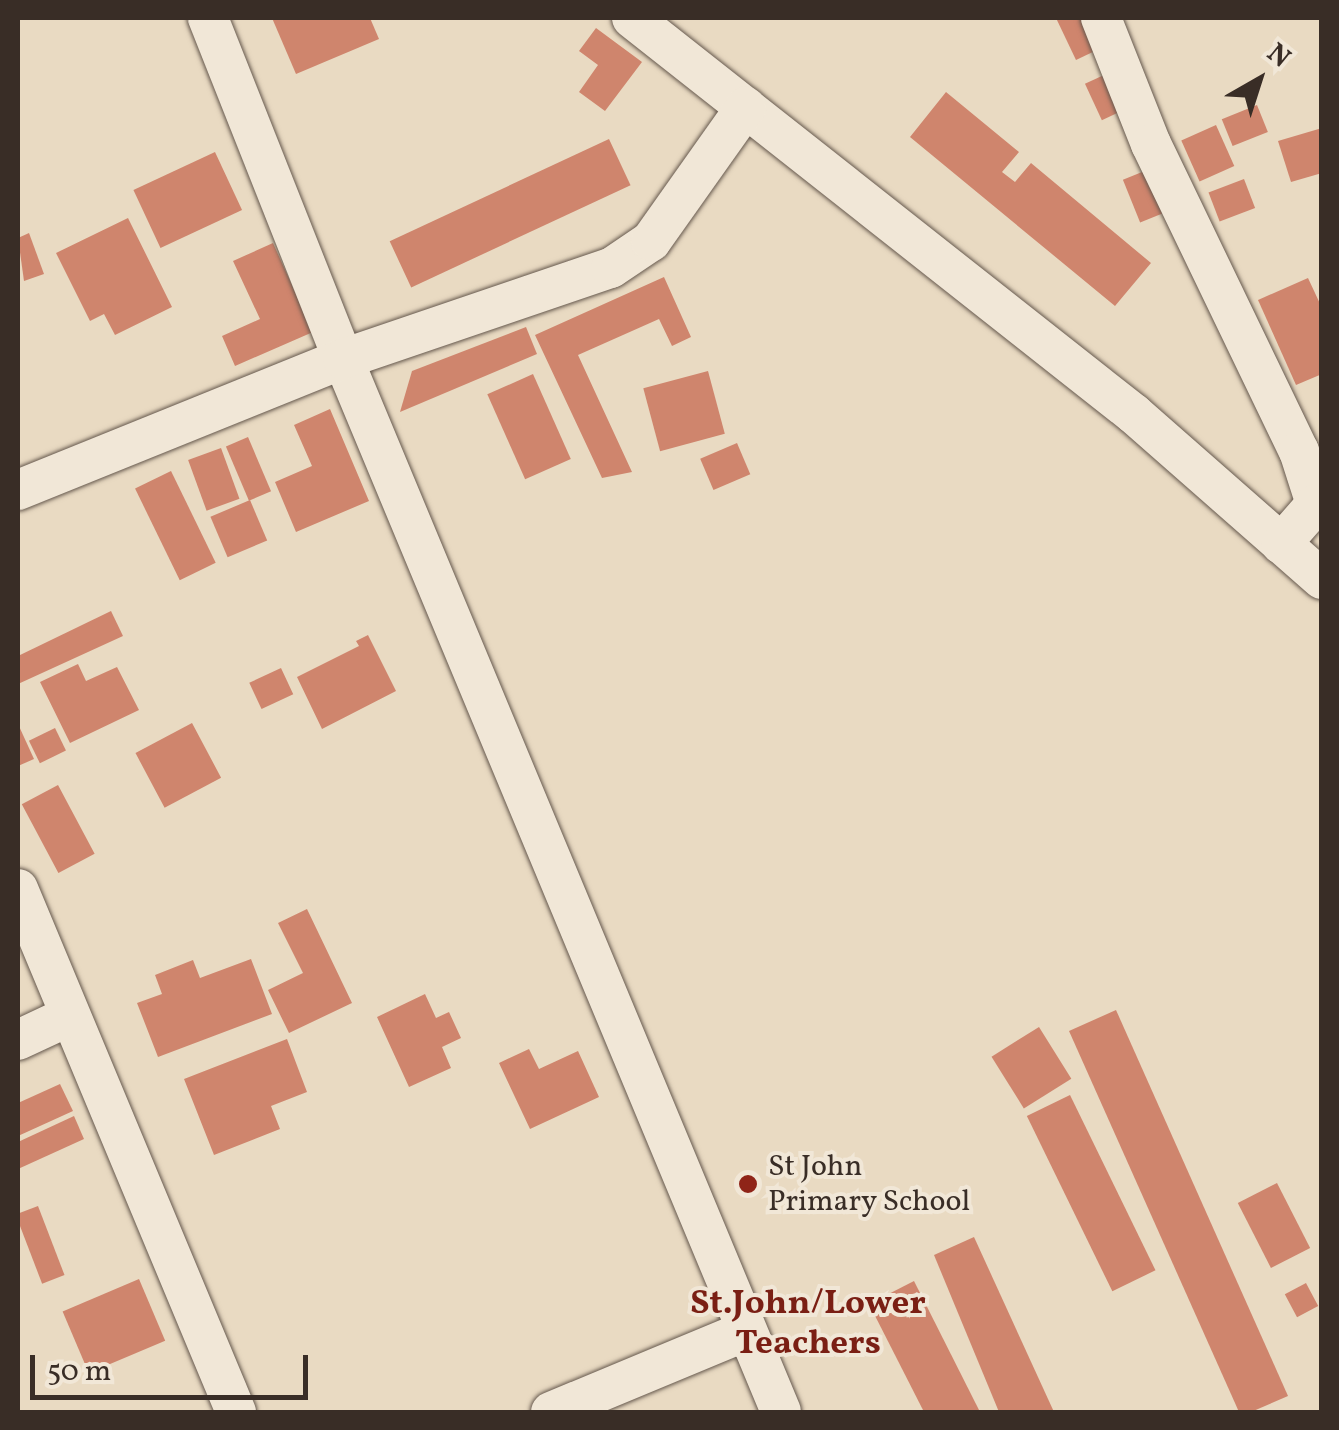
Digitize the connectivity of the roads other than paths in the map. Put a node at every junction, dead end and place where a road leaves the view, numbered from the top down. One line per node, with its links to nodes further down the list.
1 (208, 18): 5 (street)
2 (632, 18): 4 (street)
3 (1101, 18): 7 (street)
4 (746, 107): 5 (street); 7 (street)
5 (343, 359): 6 (street); 12 (street)
6 (18, 490)
7 (1282, 544): 8 (street)
8 (1322, 579)
9 (18, 889): 10 (street)
10 (67, 1017): 11 (street); 13 (street)
11 (18, 1040)
12 (746, 1331): 14 (street); 15 (street)
13 (236, 1412)
14 (550, 1412)
15 (781, 1412)

